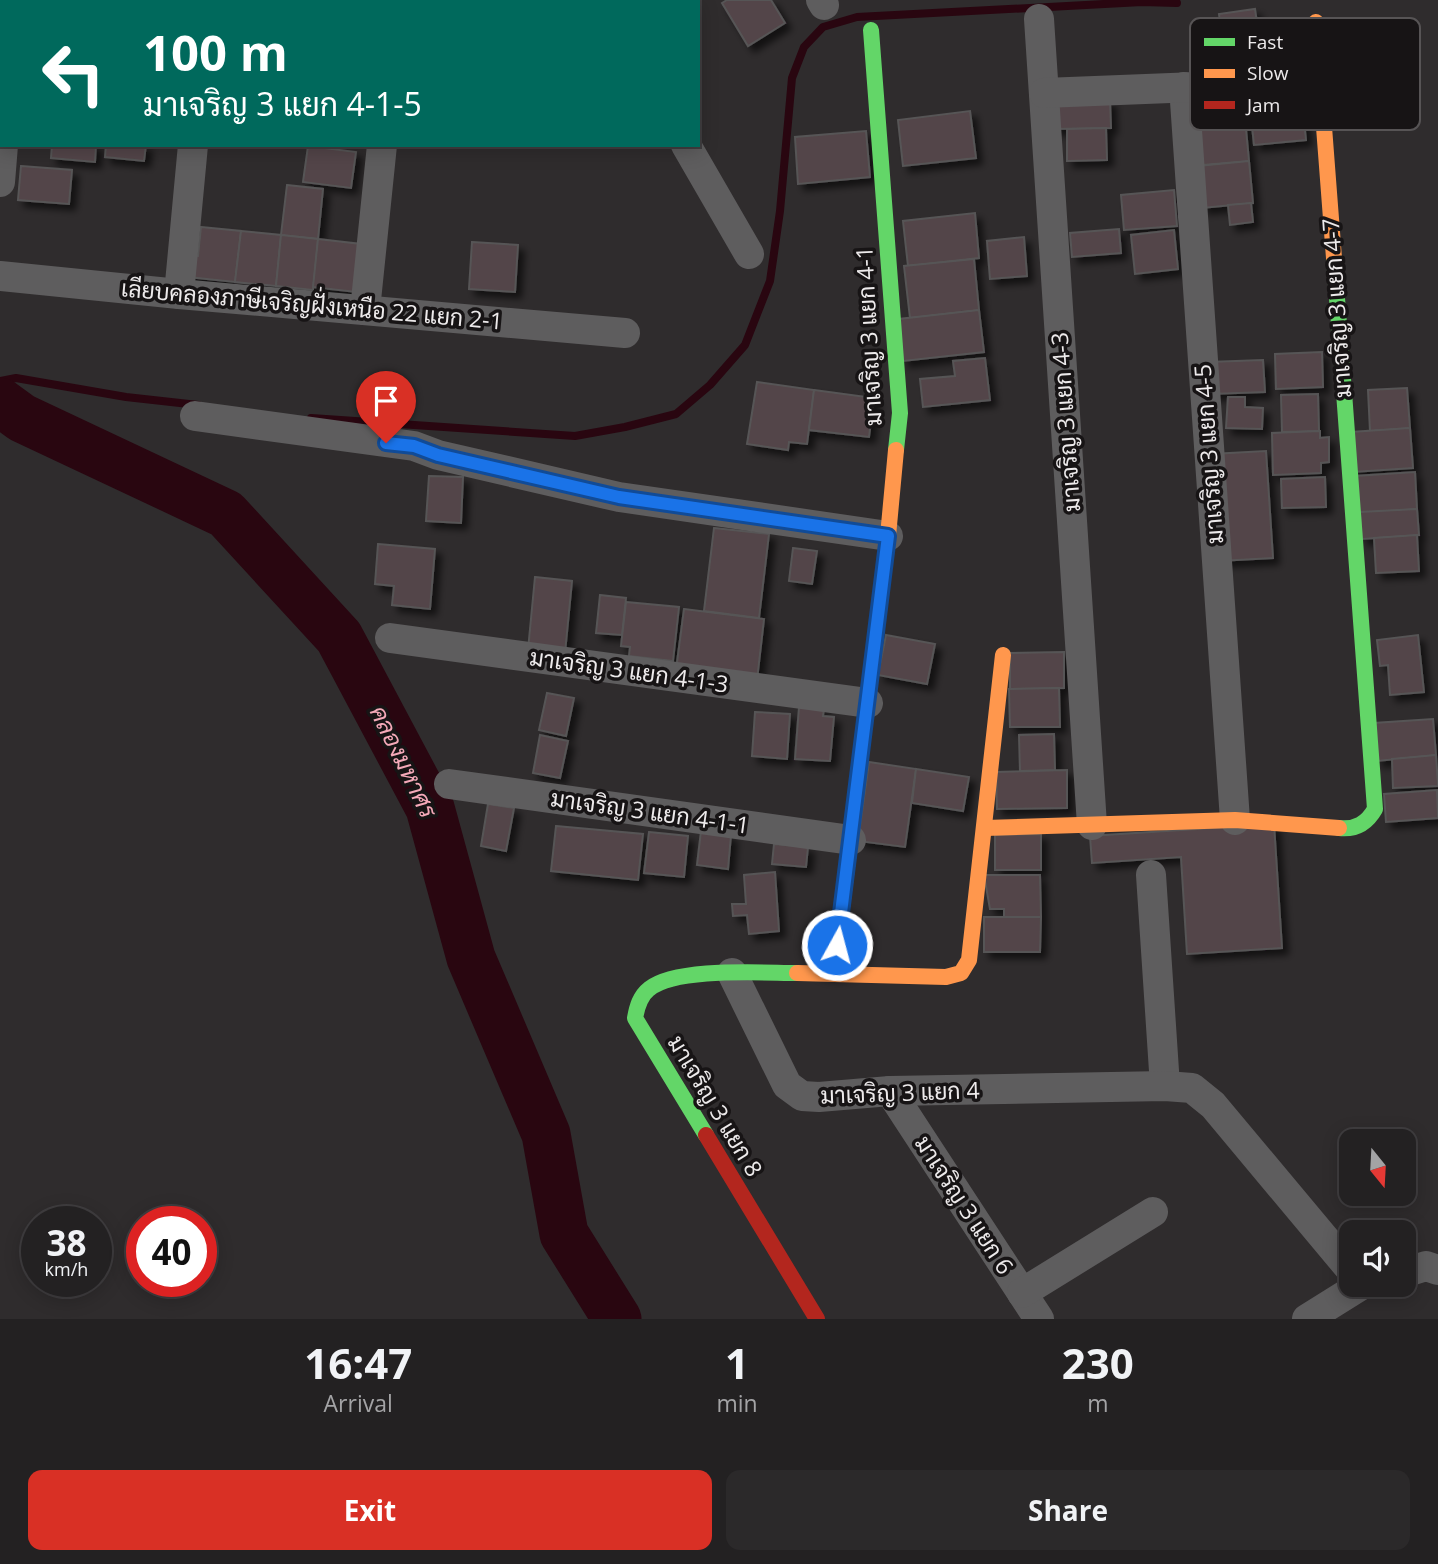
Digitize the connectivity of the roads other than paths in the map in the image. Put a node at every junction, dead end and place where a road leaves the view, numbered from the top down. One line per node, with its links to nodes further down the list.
1 (1040, 19): 5 (street, มาเจริญ 3 แยก 4-3)
2 (871, 30): 18 (street, มาเจริญ 3 แยก 4-1)
3 (1184, 87): 4 (street); 5 (street); 23 (street, มาเจริญ 3 แยก 4-5)
4 (1190, 87)
5 (1044, 93): 24 (street, มาเจริญ 3 แยก 4-3)
6 (1324, 130): 23 (street, มาเจริญ 3 แยก 4-7)
7 (3, 147): 11 (street)
8 (193, 147): 14 (street)
9 (382, 147): 15 (street)
10 (687, 147): 12 (street)
11 (0, 182)
12 (749, 254)
13 (0, 276): 14 (street, เลียบคลองภาษีเจริญฝั่งเหนือ 22 แยก 2-1)
14 (179, 294): 15 (street, เลียบคลองภาษีเจริญฝั่งเหนือ 22 แยก 2-1)
15 (365, 310): 16 (street, เลียบคลองภาษีเจริญฝั่งเหนือ 22 แยก 2-1)
16 (625, 333)
17 (195, 416): 18 (street)
18 (888, 536): 21 (street, มาเจริญ 3 แยก 4-1)
19 (390, 638): 21 (street, มาเจริญ 3 แยก 4-1-3)
20 (1003, 655): 25 (street)
21 (868, 703): 26 (street, มาเจริญ 3 แยก 4-1)
22 (449, 784): 26 (street, มาเจริญ 3 แยก 4-1-1)
23 (1235, 820): 24 (street)
24 (1092, 825): 25 (street)
25 (985, 828): 28 (street)
26 (850, 840): 28 (street, มาเจริญ 3 แยก 4-1)
27 (1151, 875): 30 (street)
28 (834, 972): 29 (street)
29 (732, 973): 31 (street, มาเจริญ 3 แยก 4); 38 (street, มาเจริญ 3 แยก 8)
30 (1164, 1086): 31 (street, มาเจริญ 3 แยก 4); 33 (street, มาเจริญ 3 แยก 4)
31 (890, 1091): 36 (street, มาเจริญ 3 แยก 6)
32 (1153, 1212): 36 (street)
33 (1339, 1256)
34 (1416, 1269): 35 (street)
35 (1438, 1270)
36 (1022, 1293): 39 (street, มาเจริญ 3 แยก 6)
37 (1342, 1297): 40 (street)
38 (817, 1319)
39 (1039, 1319)
40 (1307, 1319)

